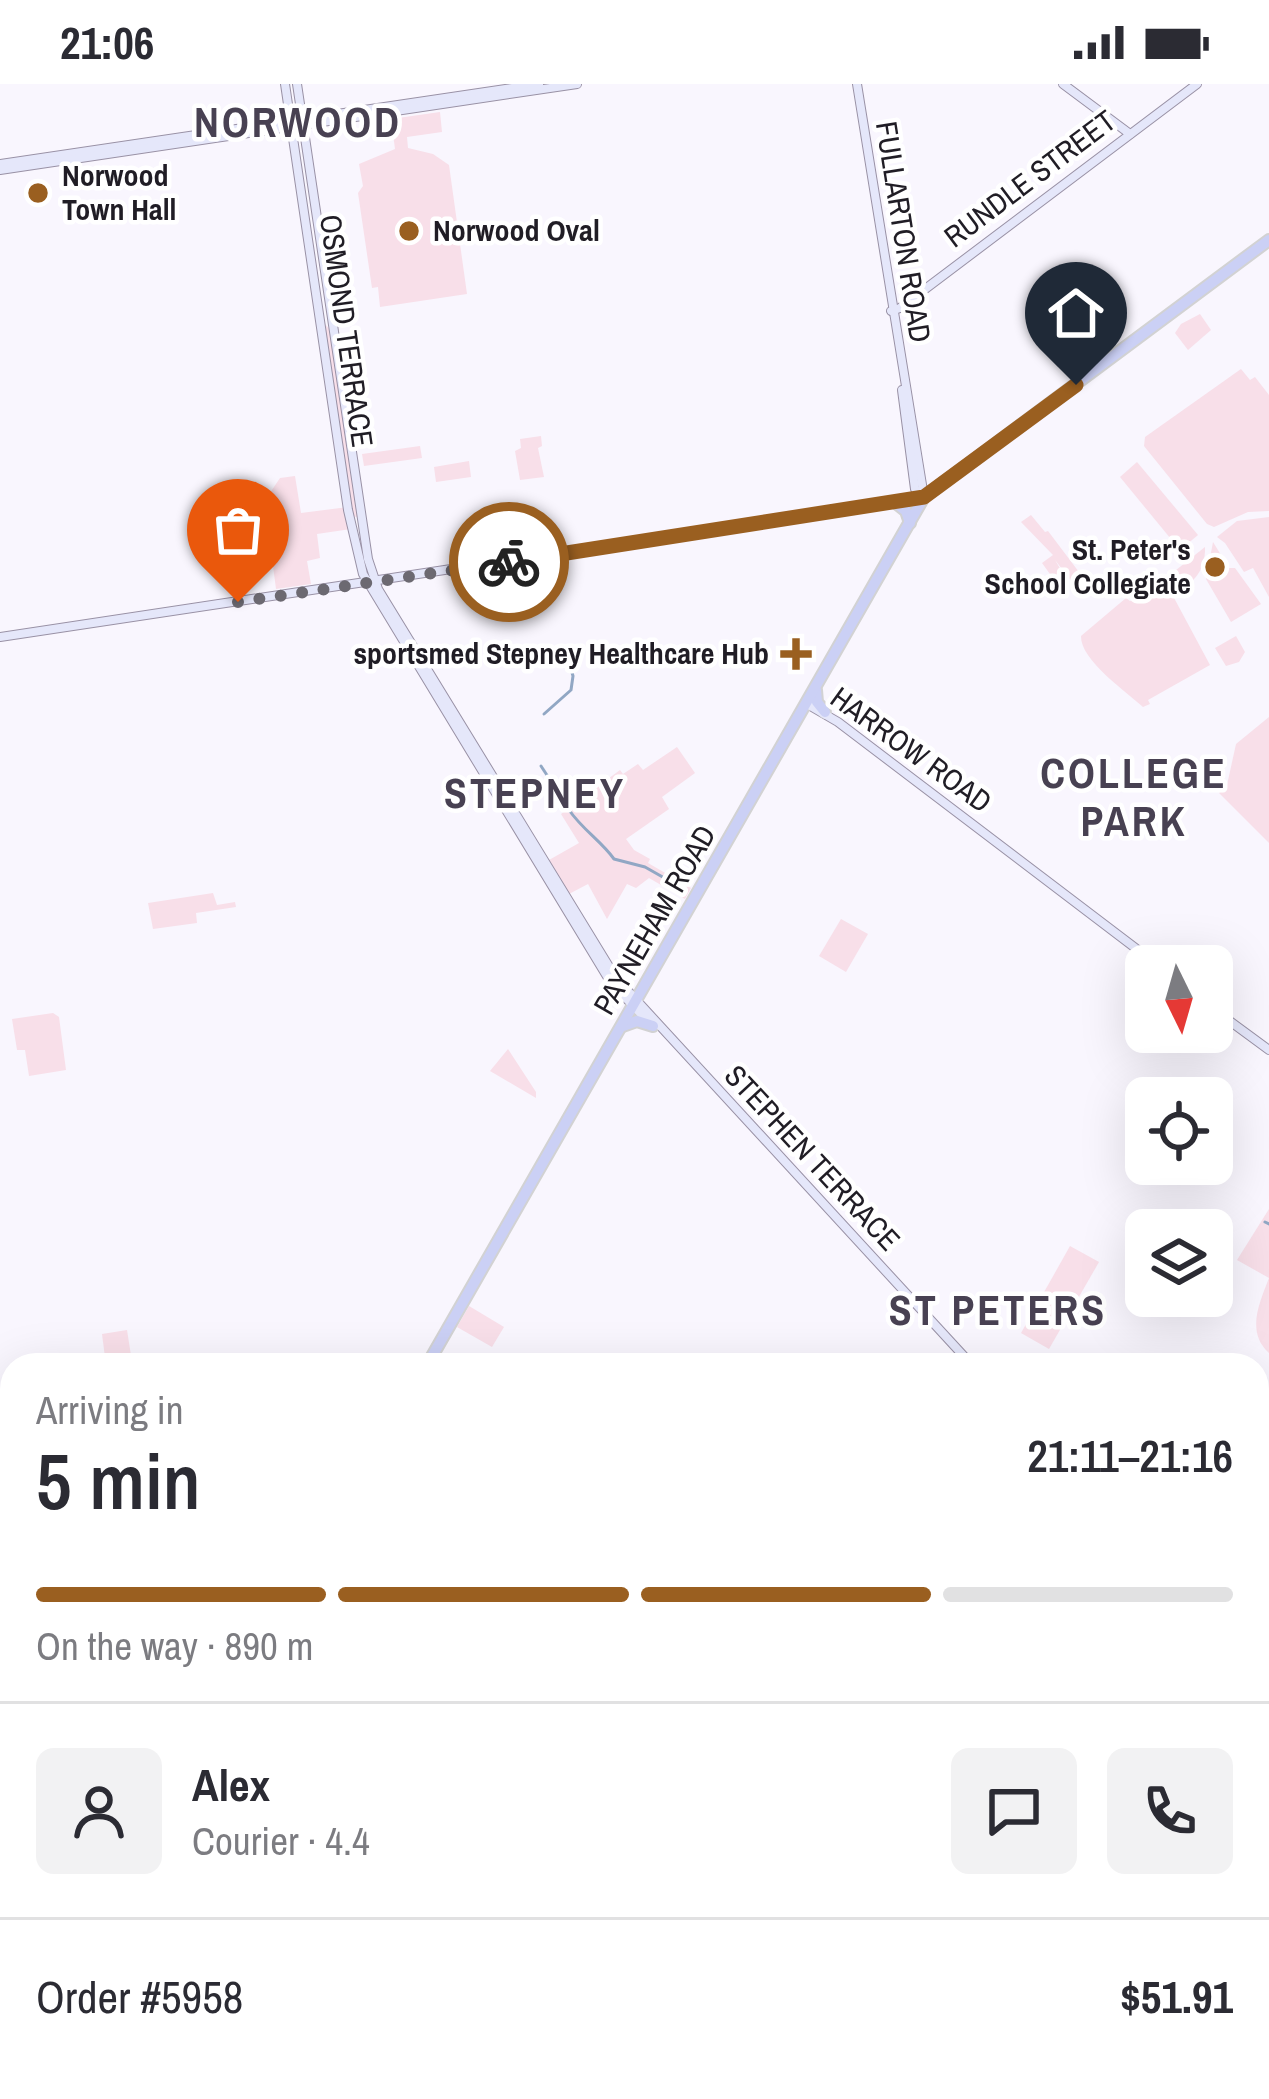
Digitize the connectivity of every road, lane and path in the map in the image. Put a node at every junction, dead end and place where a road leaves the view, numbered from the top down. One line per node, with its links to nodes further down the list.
1 (285, 84): 10 (main road, OSMOND TERRACE)
2 (297, 84): 9 (main road, OSMOND TERRACE)
3 (539, 84): 8 (main road)
4 (577, 84): 8 (main road)
5 (857, 84): 14 (main road, FULLARTON ROAD)
6 (1066, 84): 11 (main road)
7 (1197, 84): 11 (main road, RUNDLE STREET)
8 (511, 91): 9 (main road)
9 (303, 122): 10 (main road); 25 (main road, OSMOND TERRACE)
10 (291, 124): 12 (main road); 26 (main road, OSMOND TERRACE)
11 (1131, 133): 15 (main road, RUNDLE STREET)
12 (0, 167)
13 (1269, 241): 22 (main road)
14 (889, 295): 15 (main road); 16 (main road, FULLARTON ROAD)
15 (907, 302): 16 (main road, RUNDLE STREET)
16 (891, 311): 17 (main road, FULLARTON ROAD)
17 (903, 386): 18 (main road, FULLARTON ROAD); 19 (main road, FULLARTON ROAD)
18 (909, 408): 19 (main road); 20 (main road, FULLARTON ROAD)
19 (906, 423): 21 (main road, FULLARTON ROAD)
20 (916, 456): 22 (main road); 23 (main road, FULLARTON ROAD)
21 (913, 477): 23 (main road, FULLARTON ROAD); 24 (main road)
22 (949, 480): 23 (main road)
23 (924, 497): 24 (main road); 27 (main road, PAYNEHAM ROAD)
24 (891, 504): 27 (main road); 29 (main road)
25 (362, 520): 26 (main road); 30 (main road, OSMOND TERRACE)
26 (350, 522): 28 (main road, OSMOND TERRACE)
27 (910, 523): 34 (main road, PAYNEHAM ROAD)
28 (359, 563): 30 (main road, OSMOND TERRACE); 31 (main road)
29 (398, 578): 30 (main road); 32 (main road)
30 (371, 582): 31 (main road); 32 (main road); 37 (main road)
31 (339, 587): 33 (main road)
32 (385, 600): 37 (main road)
33 (0, 638)
34 (816, 687): 35 (main road, PAYNEHAM ROAD); 36 (main road)
35 (807, 704): 36 (main road, HARROW ROAD); 39 (main road, PAYNEHAM ROAD)
36 (825, 712): 38 (main road, HARROW ROAD)
37 (459, 728): 39 (main road)
38 (1131, 945)
39 (634, 1004): 41 (main road, STEPHEN TERRACE); 42 (main road, PAYNEHAM ROAD); 43 (main road, STEPHEN TERRACE)
40 (1233, 1023): 44 (main road)
41 (653, 1026): 42 (main road); 43 (main road, STEPHEN TERRACE)
42 (620, 1028): 45 (main road, PAYNEHAM ROAD)
43 (667, 1036): 46 (main road, STEPHEN TERRACE)
44 (1269, 1050)
45 (434, 1353)
46 (961, 1353)

